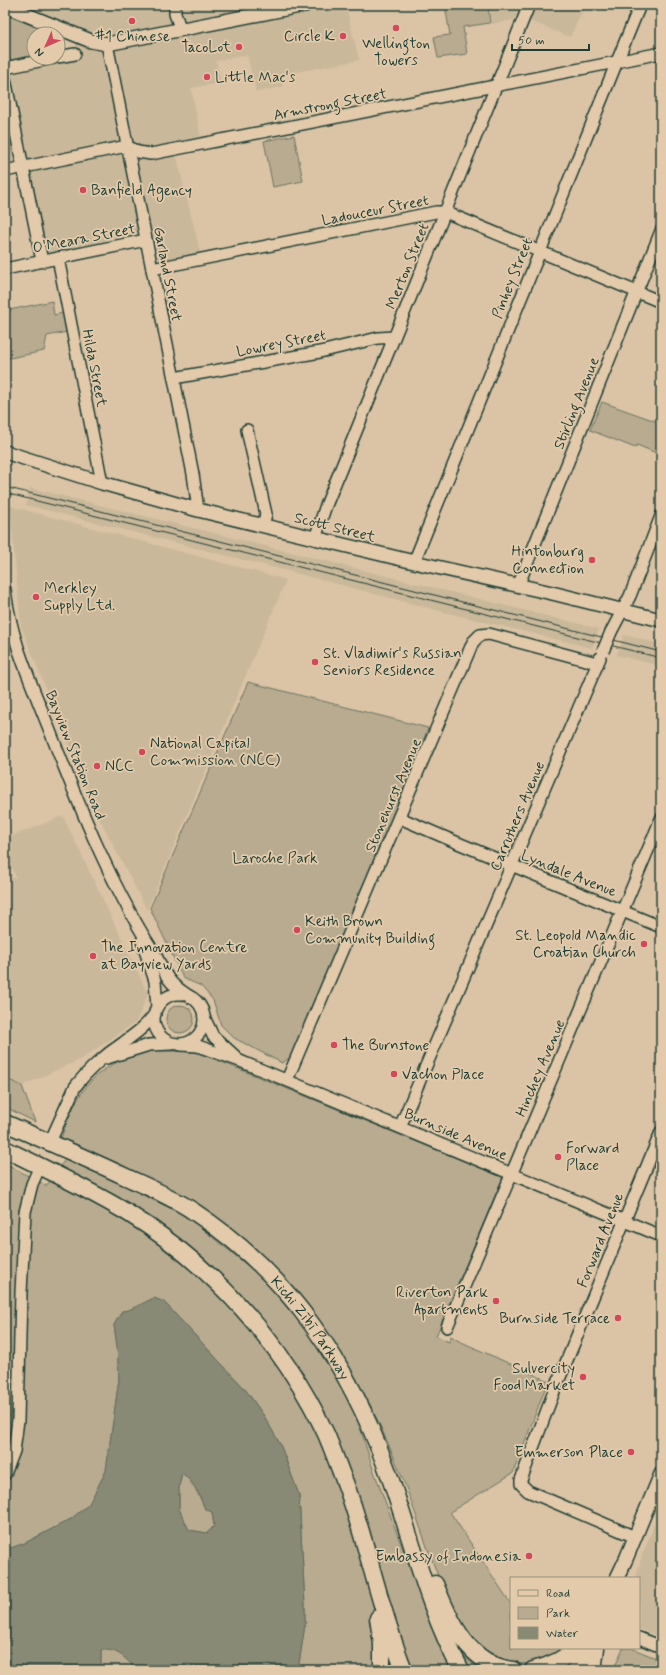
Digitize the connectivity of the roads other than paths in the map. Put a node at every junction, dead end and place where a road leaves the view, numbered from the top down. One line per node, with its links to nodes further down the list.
1 (175, 5): 6 (street)
2 (305, 5): 6 (main road)
3 (529, 5): 15 (street, Merton Street)
4 (640, 5): 11 (street, Pinhey Street)
5 (5, 6): 7 (main road)
6 (181, 30): 7 (main road)
7 (107, 44): 16 (street, Garland Street)
8 (661, 53): 11 (street, Armstrong Street)
9 (75, 54): 10 (street)
10 (66, 56)
11 (616, 62): 15 (street, Armstrong Street); 22 (street, Pinhey Street)
12 (26, 64): 13 (street)
13 (5, 68)
14 (5, 80): 17 (street)
15 (497, 85): 16 (street, Armstrong Street); 19 (street, Merton Street)
16 (128, 146): 17 (street); 21 (street, Garland Street)
17 (23, 168): 18 (street); 24 (street)
18 (5, 172)
19 (445, 212): 22 (street, Ladouceur Street); 26 (street, Ladouceur Street); 29 (street, Merton Street)
20 (661, 231): 27 (street, Stirling Avenue)
21 (146, 240): 23 (street, O'Meara Street); 26 (street, Garland Street)
22 (540, 250): 27 (street, Ladouceur Street); 38 (street, Pinhey Street)
23 (58, 258): 24 (street, O'Meara Street); 33 (street, Hilda Street)
24 (42, 261): 25 (street, O'Meara Street)
25 (5, 269)
26 (152, 269): 30 (street, Garland Street)
27 (636, 292): 28 (street, Ladouceur Street); 39 (street, Stirling Avenue)
28 (661, 302)
29 (394, 337): 30 (street, Lowrey Street); 37 (street, Merton Street)
30 (174, 378): 34 (street, Garland Street)
31 (247, 430): 36 (street)
32 (5, 452): 33 (main road, Scott Street)
33 (102, 483): 34 (main road, Scott Street)
34 (198, 510): 36 (main road, Scott Street)
35 (661, 516): 41 (street, Carruthers Avenue)
36 (263, 525): 37 (main road, Scott Street)
37 (315, 539): 38 (main road, Scott Street)
38 (414, 562): 39 (main road, Scott Street)
39 (518, 586): 41 (main road, Scott Street)
40 (5, 590): 48 (street, Bayview Station Road)
41 (622, 610): 42 (main road, Scott Street); 43 (street, Carruthers Avenue, bridge)
42 (661, 620)
43 (597, 663): 44 (street, Stonehurst Avenue); 46 (street, Carruthers Avenue)
44 (400, 818): 46 (street, Lyndale Avenue); 56 (street, Stonehurst Avenue)
45 (661, 819): 47 (street, Hinchey Avenue)
46 (512, 866): 47 (street, Lyndale Avenue); 58 (street, Carruthers Avenue)
47 (622, 911): 49 (street, Lyndale Avenue); 63 (street, Hinchey Avenue)
48 (137, 925): 50 (street, Bayview Station Road); 51 (street, Bayview Station Road)
49 (661, 927)
50 (190, 997): 51 (street); 52 (street)
51 (156, 1010): 53 (street); 54 (street)
52 (204, 1016): 53 (street); 55 (street, Burnside Avenue)
53 (178, 1044): 54 (street); 55 (street, Burnside Avenue)
54 (103, 1060): 60 (street)
55 (240, 1060): 56 (street, Burnside Avenue)
56 (288, 1080): 58 (street, Burnside Avenue)
57 (5, 1123): 60 (highway, Kichi Zībī Parkway)
58 (400, 1127): 63 (street, Burnside Avenue)
59 (661, 1132): 64 (street, Forward Avenue)
60 (50, 1142): 62 (highway); 67 (highway, Kichi Zībī Parkway)
61 (5, 1149): 62 (highway)
62 (40, 1166): 68 (street); 70 (highway)
63 (512, 1173): 64 (street, Burnside Avenue); 66 (street, Hinchey Avenue)
64 (624, 1220): 65 (street, Burnside Avenue); 71 (street, Forward Avenue)
65 (661, 1236)
66 (447, 1328)
67 (388, 1472): 83 (highway, Kichi Zībī Parkway); 84 (highway)
68 (5, 1474)
69 (661, 1474): 71 (main road)
70 (351, 1502): 81 (highway); 82 (highway)
71 (635, 1537): 72 (main road)
72 (626, 1559): 73 (main road); 74 (main road)
73 (617, 1577)
74 (622, 1577)
75 (640, 1638): 76 (street)
76 (661, 1647)
77 (575, 1649): 85 (highway)
78 (585, 1649): 86 (highway)
79 (596, 1649): 87 (highway)
80 (596, 1649): 88 (highway)
81 (382, 1670)
82 (404, 1670)
83 (461, 1670)
84 (513, 1670)
85 (533, 1670)
86 (575, 1670)
87 (587, 1670)
88 (593, 1670)

